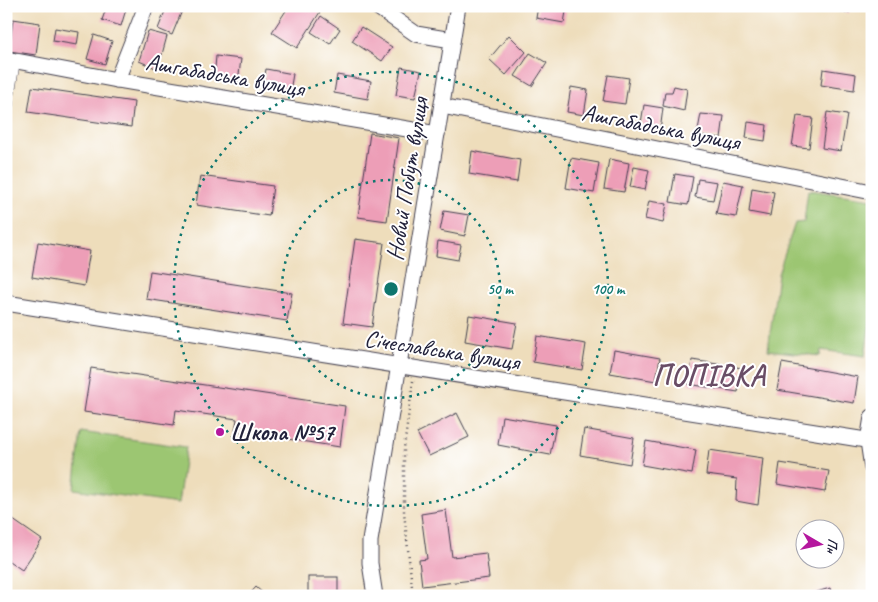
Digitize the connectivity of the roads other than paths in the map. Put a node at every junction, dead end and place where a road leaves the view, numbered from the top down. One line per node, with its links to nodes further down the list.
1 (146, 6): 6 (street)
2 (376, 6): 4 (street)
3 (458, 6): 4 (street, Новий Побут вулиця)
4 (452, 40): 7 (street, Новий Побут вулиця)
5 (11, 60): 6 (street, Ашгабадська вулиця); 8 (lane)
6 (117, 80): 9 (street, Ашгабадська вулиця)
7 (442, 106): 9 (street, Новий Побут вулиця); 10 (street, Ашгабадська вулиця)
8 (6, 123)
9 (437, 134): 12 (street, Новий Побут вулиця)
10 (872, 192)
11 (6, 303): 12 (street, Січеславська вулиця)
12 (398, 366): 14 (street, Січеславська вулиця); 16 (street, Новий Побут вулиця)
13 (872, 418): 14 (street)
14 (870, 441): 15 (street)
15 (872, 468)
16 (376, 596)

